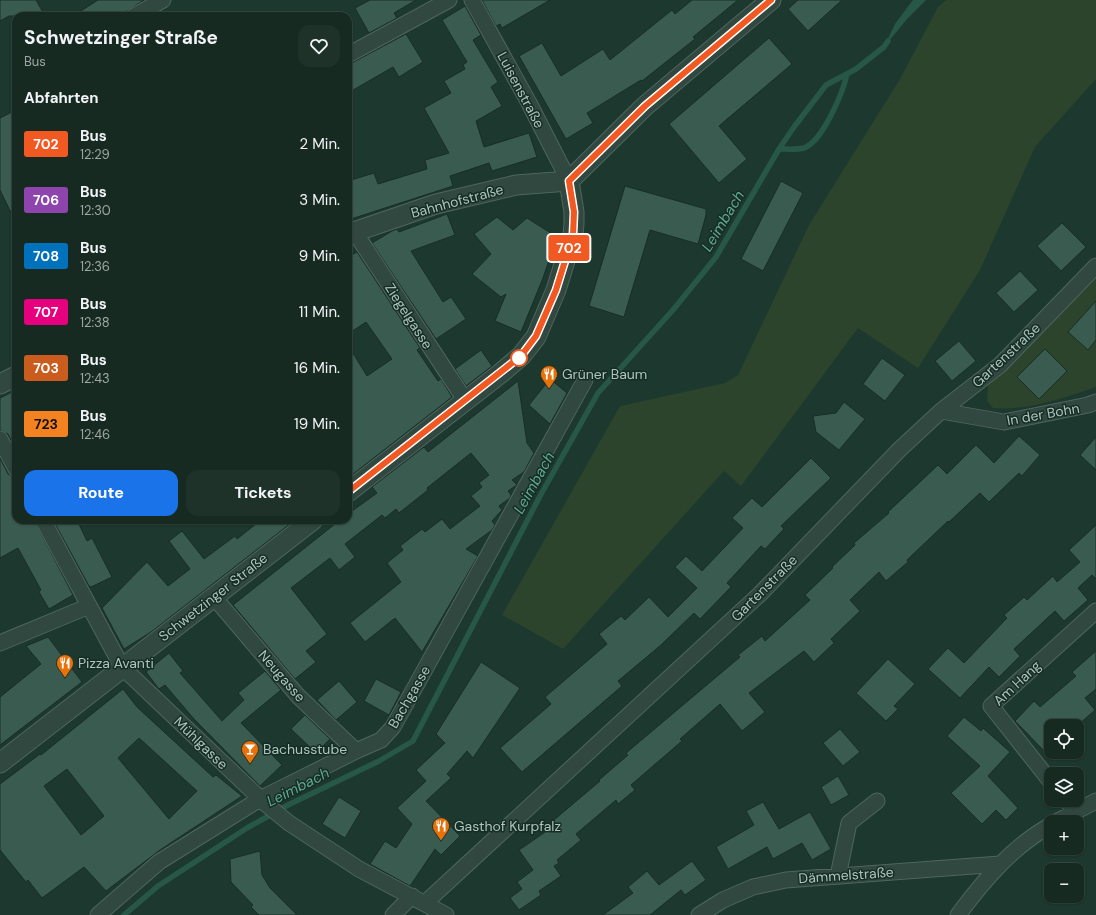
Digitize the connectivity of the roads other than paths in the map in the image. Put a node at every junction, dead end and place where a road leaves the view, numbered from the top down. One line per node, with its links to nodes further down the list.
1 (163, 0): 5 (street)
2 (449, 0): 6 (street)
3 (472, 0): 7 (street, Luisenstraße)
4 (771, 0): 7 (street)
5 (141, 12)
6 (352, 53)
7 (569, 181): 8 (street, Bahnhofstraße); 14 (street)
8 (352, 232)
9 (352, 233): 14 (street, Ziegelgasse)
10 (1096, 266): 16 (street, Gartenstraße)
11 (12, 378): 13 (street)
12 (586, 380): 27 (street, Bachgasse)
13 (0, 384)
14 (465, 400): 19 (street)
15 (1096, 402): 16 (street, In der Bohn)
16 (941, 411): 39 (street, Gartenstraße)
17 (0, 439): 18 (street)
18 (12, 462)
19 (352, 489)
20 (45, 524): 23 (street, Mühlgasse)
21 (308, 524): 22 (street, Schwetzinger Straße)
22 (213, 596): 26 (street, Schwetzinger Straße); 27 (street, Neugasse)
23 (89, 606): 25 (street); 26 (street, Mühlgasse)
24 (1096, 611): 29 (street, Am Hang)
25 (0, 642)
26 (122, 668): 28 (street, Schwetzinger Straße); 32 (street, Mühlgasse)
27 (356, 751): 32 (street, Bachgasse)
28 (0, 763)
29 (1044, 773)
30 (877, 801): 38 (street)
31 (1096, 801): 33 (street)
32 (263, 802): 39 (street, Mühlgasse); 40 (street, Bachgasse)
33 (1084, 803)
34 (1069, 807): 35 (street)
35 (1062, 815)
36 (1044, 829): 37 (street)
37 (1000, 864): 38 (street, Dämmelstraße); 44 (street)
38 (838, 876): 43 (street, Dämmelstraße)
39 (419, 900): 41 (street, Gartenstraße); 42 (street)
40 (98, 915)
41 (393, 915)
42 (446, 915)
43 (699, 915)
44 (958, 915)

